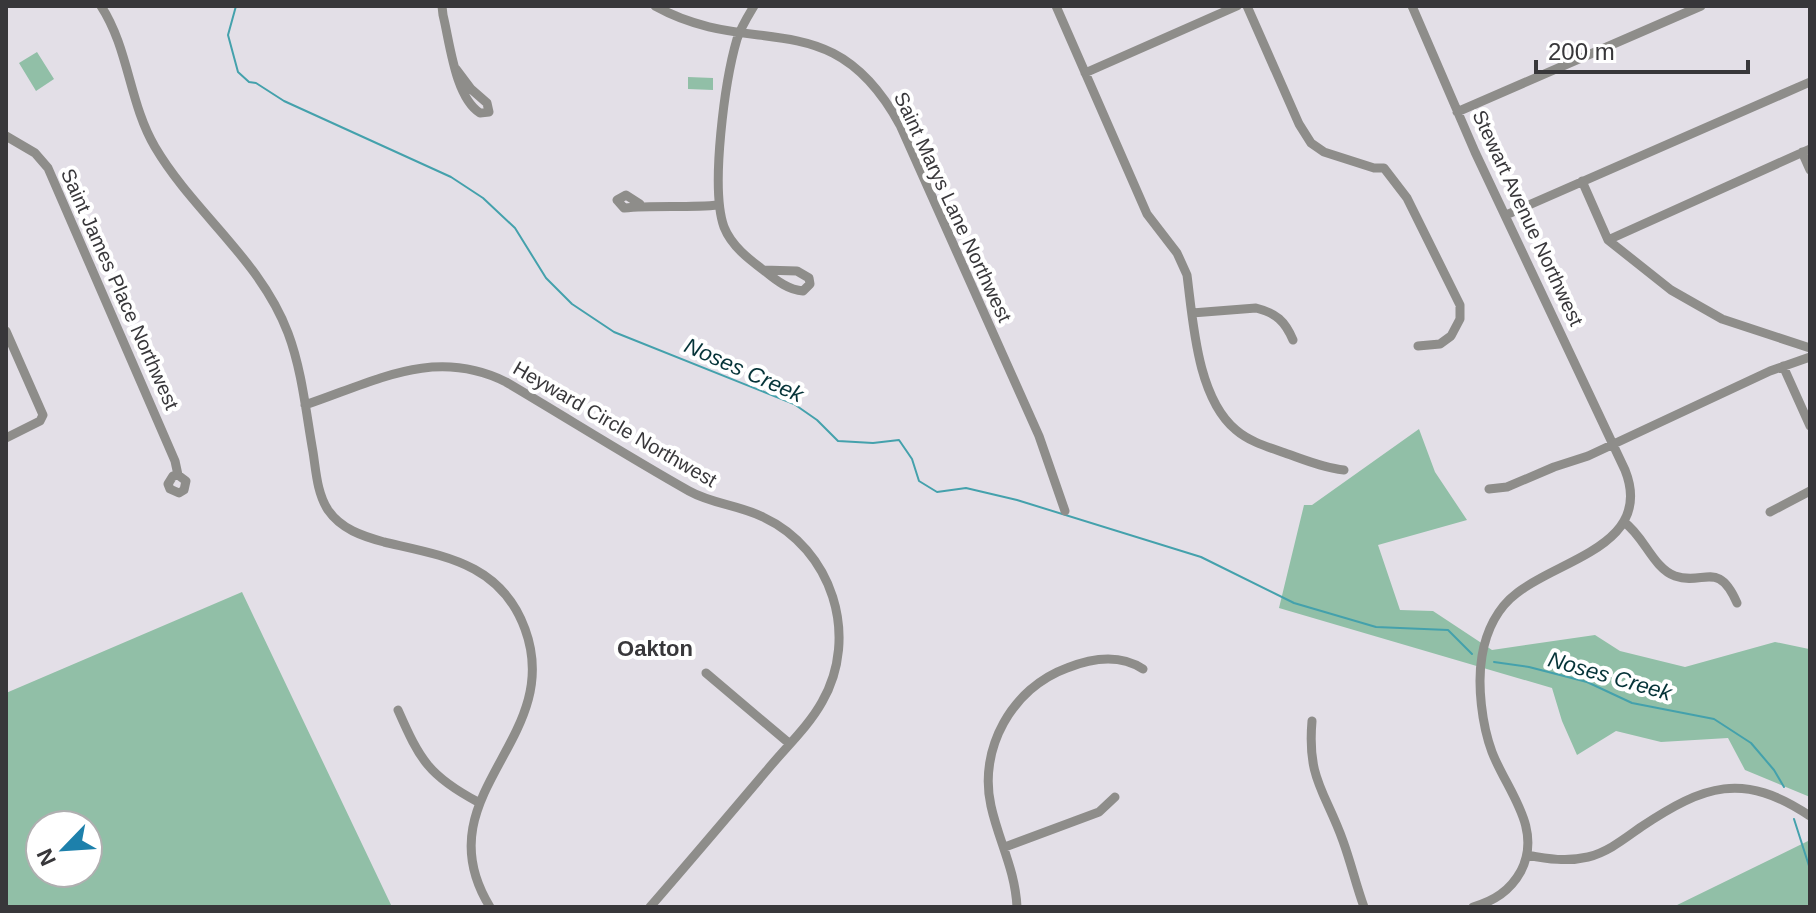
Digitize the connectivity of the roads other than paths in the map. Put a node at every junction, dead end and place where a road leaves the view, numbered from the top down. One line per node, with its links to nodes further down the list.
1 (101, 6): 31 (street)
2 (442, 6): 11 (street)
3 (655, 6): 10 (street, Saint Marys Lane Northwest)
4 (754, 6): 10 (street)
5 (1056, 6): 12 (street)
6 (1237, 6): 12 (street)
7 (1247, 6): 27 (street)
8 (1412, 6): 14 (street, Stewart Avenue Northwest)
9 (1701, 6): 14 (street)
10 (740, 30): 20 (street); 39 (street, Saint Marys Lane Northwest)
11 (456, 69): 11 (street)
12 (1085, 73): 24 (street)
13 (1810, 82): 18 (street)
14 (1457, 112): 21 (street, Stewart Avenue Northwest)
15 (6, 136): 36 (street, Saint James Place Northwest)
16 (1806, 150): 17 (street); 22 (street)
17 (1810, 170)
18 (1582, 181): 21 (street); 22 (street)
19 (640, 204): 20 (street)
20 (719, 205): 23 (street)
21 (1506, 215): 34 (street, Stewart Avenue Northwest)
22 (1608, 240): 28 (street)
23 (763, 270)
24 (1192, 313): 26 (street); 35 (street)
25 (6, 331): 33 (street)
26 (1293, 340)
27 (1418, 346)
28 (1810, 348)
29 (1810, 357): 30 (street)
30 (1783, 366): 32 (street); 34 (street)
31 (305, 405): 47 (street, Heyward Circle Northwest); 49 (street)
32 (1810, 426)
33 (6, 438)
34 (1613, 445): 37 (street); 41 (street, Stewart Avenue Northwest)
35 (1344, 470)
36 (178, 475)
37 (1489, 489)
38 (1810, 491): 40 (street)
39 (1065, 511)
40 (1770, 512)
41 (1624, 522): 42 (street); 52 (street)
42 (1737, 603)
43 (1143, 669): 51 (street)
44 (706, 673): 47 (street)
45 (398, 710): 49 (street)
46 (1312, 721): 56 (street)
47 (790, 744): 54 (street, Heyward Circle Northwest)
48 (1115, 797): 51 (street)
49 (478, 802): 53 (street)
50 (1810, 816): 52 (street)
51 (1005, 847): 55 (street)
52 (1527, 855): 57 (street)
53 (490, 907)
54 (650, 907)
55 (1017, 907)
56 (1364, 907)
57 (1473, 907)

